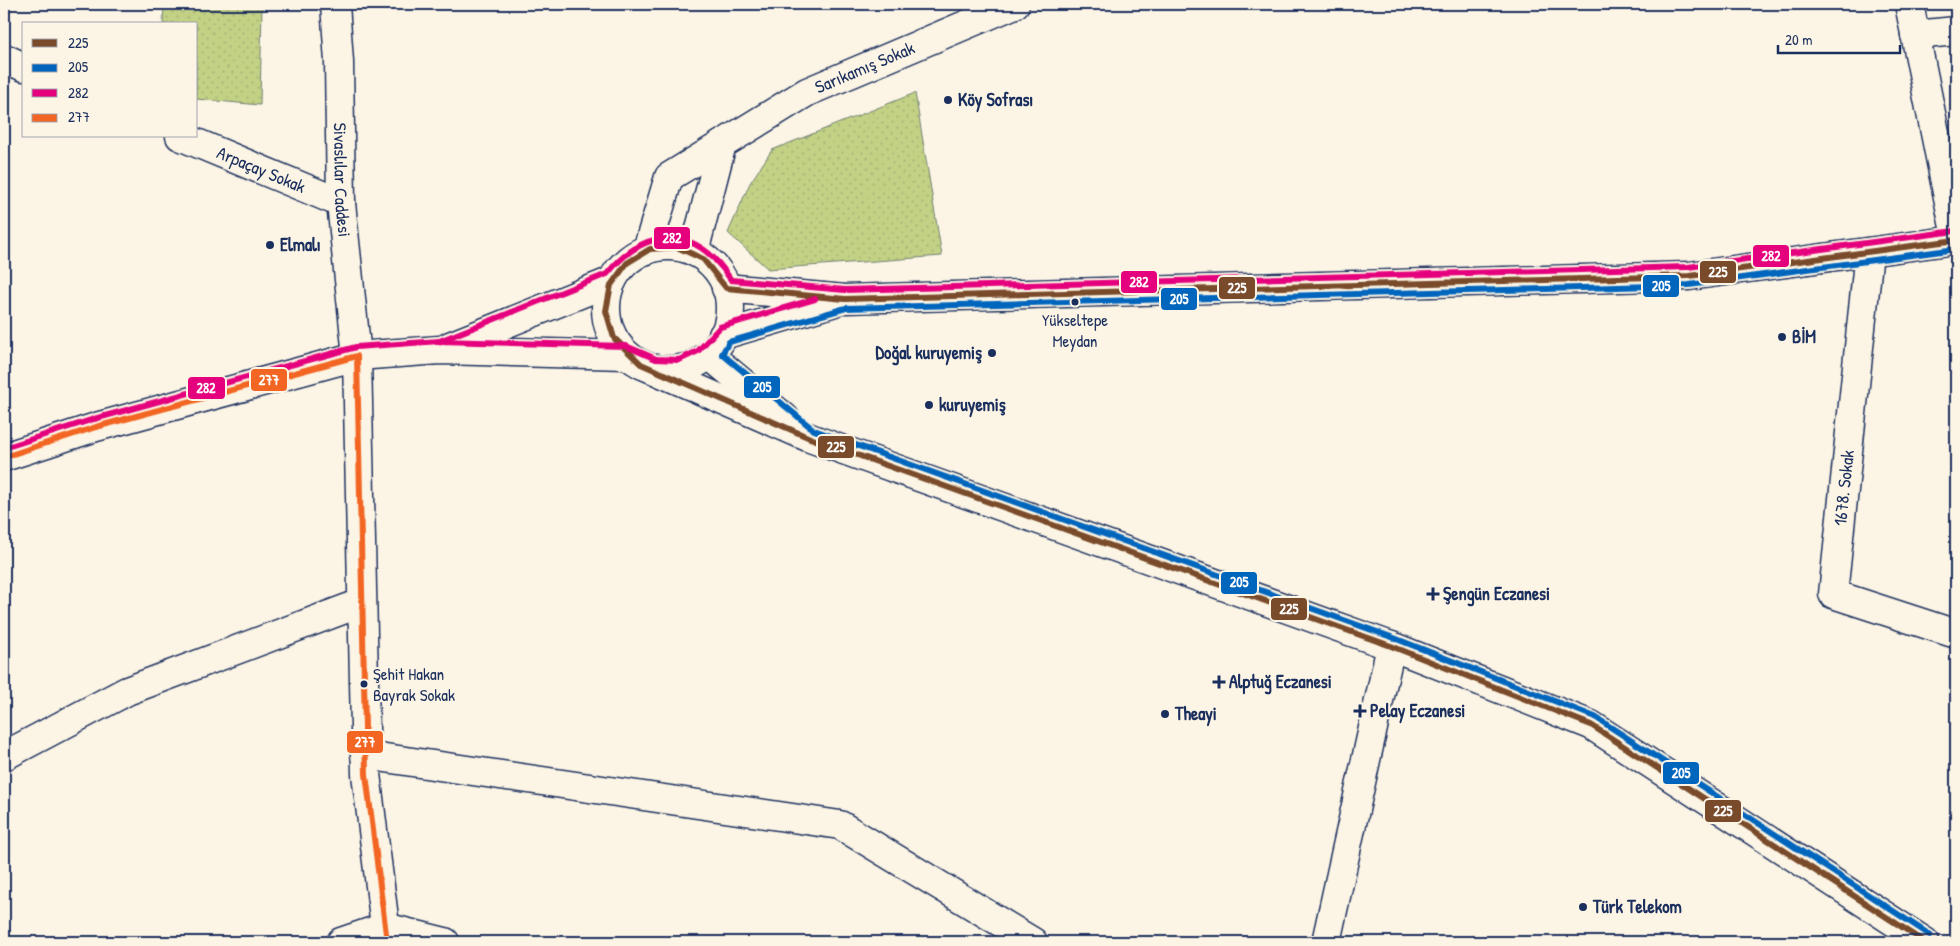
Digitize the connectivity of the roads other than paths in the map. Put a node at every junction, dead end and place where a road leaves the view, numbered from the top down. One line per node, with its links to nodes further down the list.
1 (335, 4): 10 (street, Sivaslılar Caddesi)
2 (1015, 4): 9 (street, Sarıkamış Sokak)
3 (1909, 4): 5 (street)
4 (1956, 31): 5 (street)
5 (1915, 35): 11 (street)
6 (4, 58): 7 (street)
7 (22, 66)
8 (185, 138): 10 (street, Arpaçay Sokak)
9 (722, 144): 12 (street, Sarıkamış Sokak); 13 (street)
10 (341, 203): 20 (street, Sivaslılar Caddesi)
11 (1956, 239): 14 (street)
12 (647, 250): 13 (street); 15 (street)
13 (694, 252): 16 (street)
14 (1869, 252): 17 (street); 25 (street, 1678. Sokak)
15 (612, 281): 19 (street); 21 (street)
16 (726, 288): 17 (street); 18 (street)
17 (846, 298): 18 (street)
18 (716, 345): 21 (street); 22 (street)
19 (440, 350): 20 (street); 21 (street)
20 (357, 356): 23 (street); 24 (street, Sivaslılar Caddesi)
21 (634, 360): 22 (street)
22 (810, 438): 26 (street)
23 (4, 457)
24 (361, 603): 27 (street, Sivaslılar Caddesi); 28 (street)
25 (1956, 634)
26 (1391, 646): 33 (street); 34 (street)
27 (365, 755): 29 (street, Sivaslılar Caddesi); 32 (street)
28 (4, 756)
29 (386, 935): 30 (street); 31 (street)
30 (341, 942)
31 (445, 942)
32 (1033, 942)
33 (1326, 942)
34 (1925, 942)

